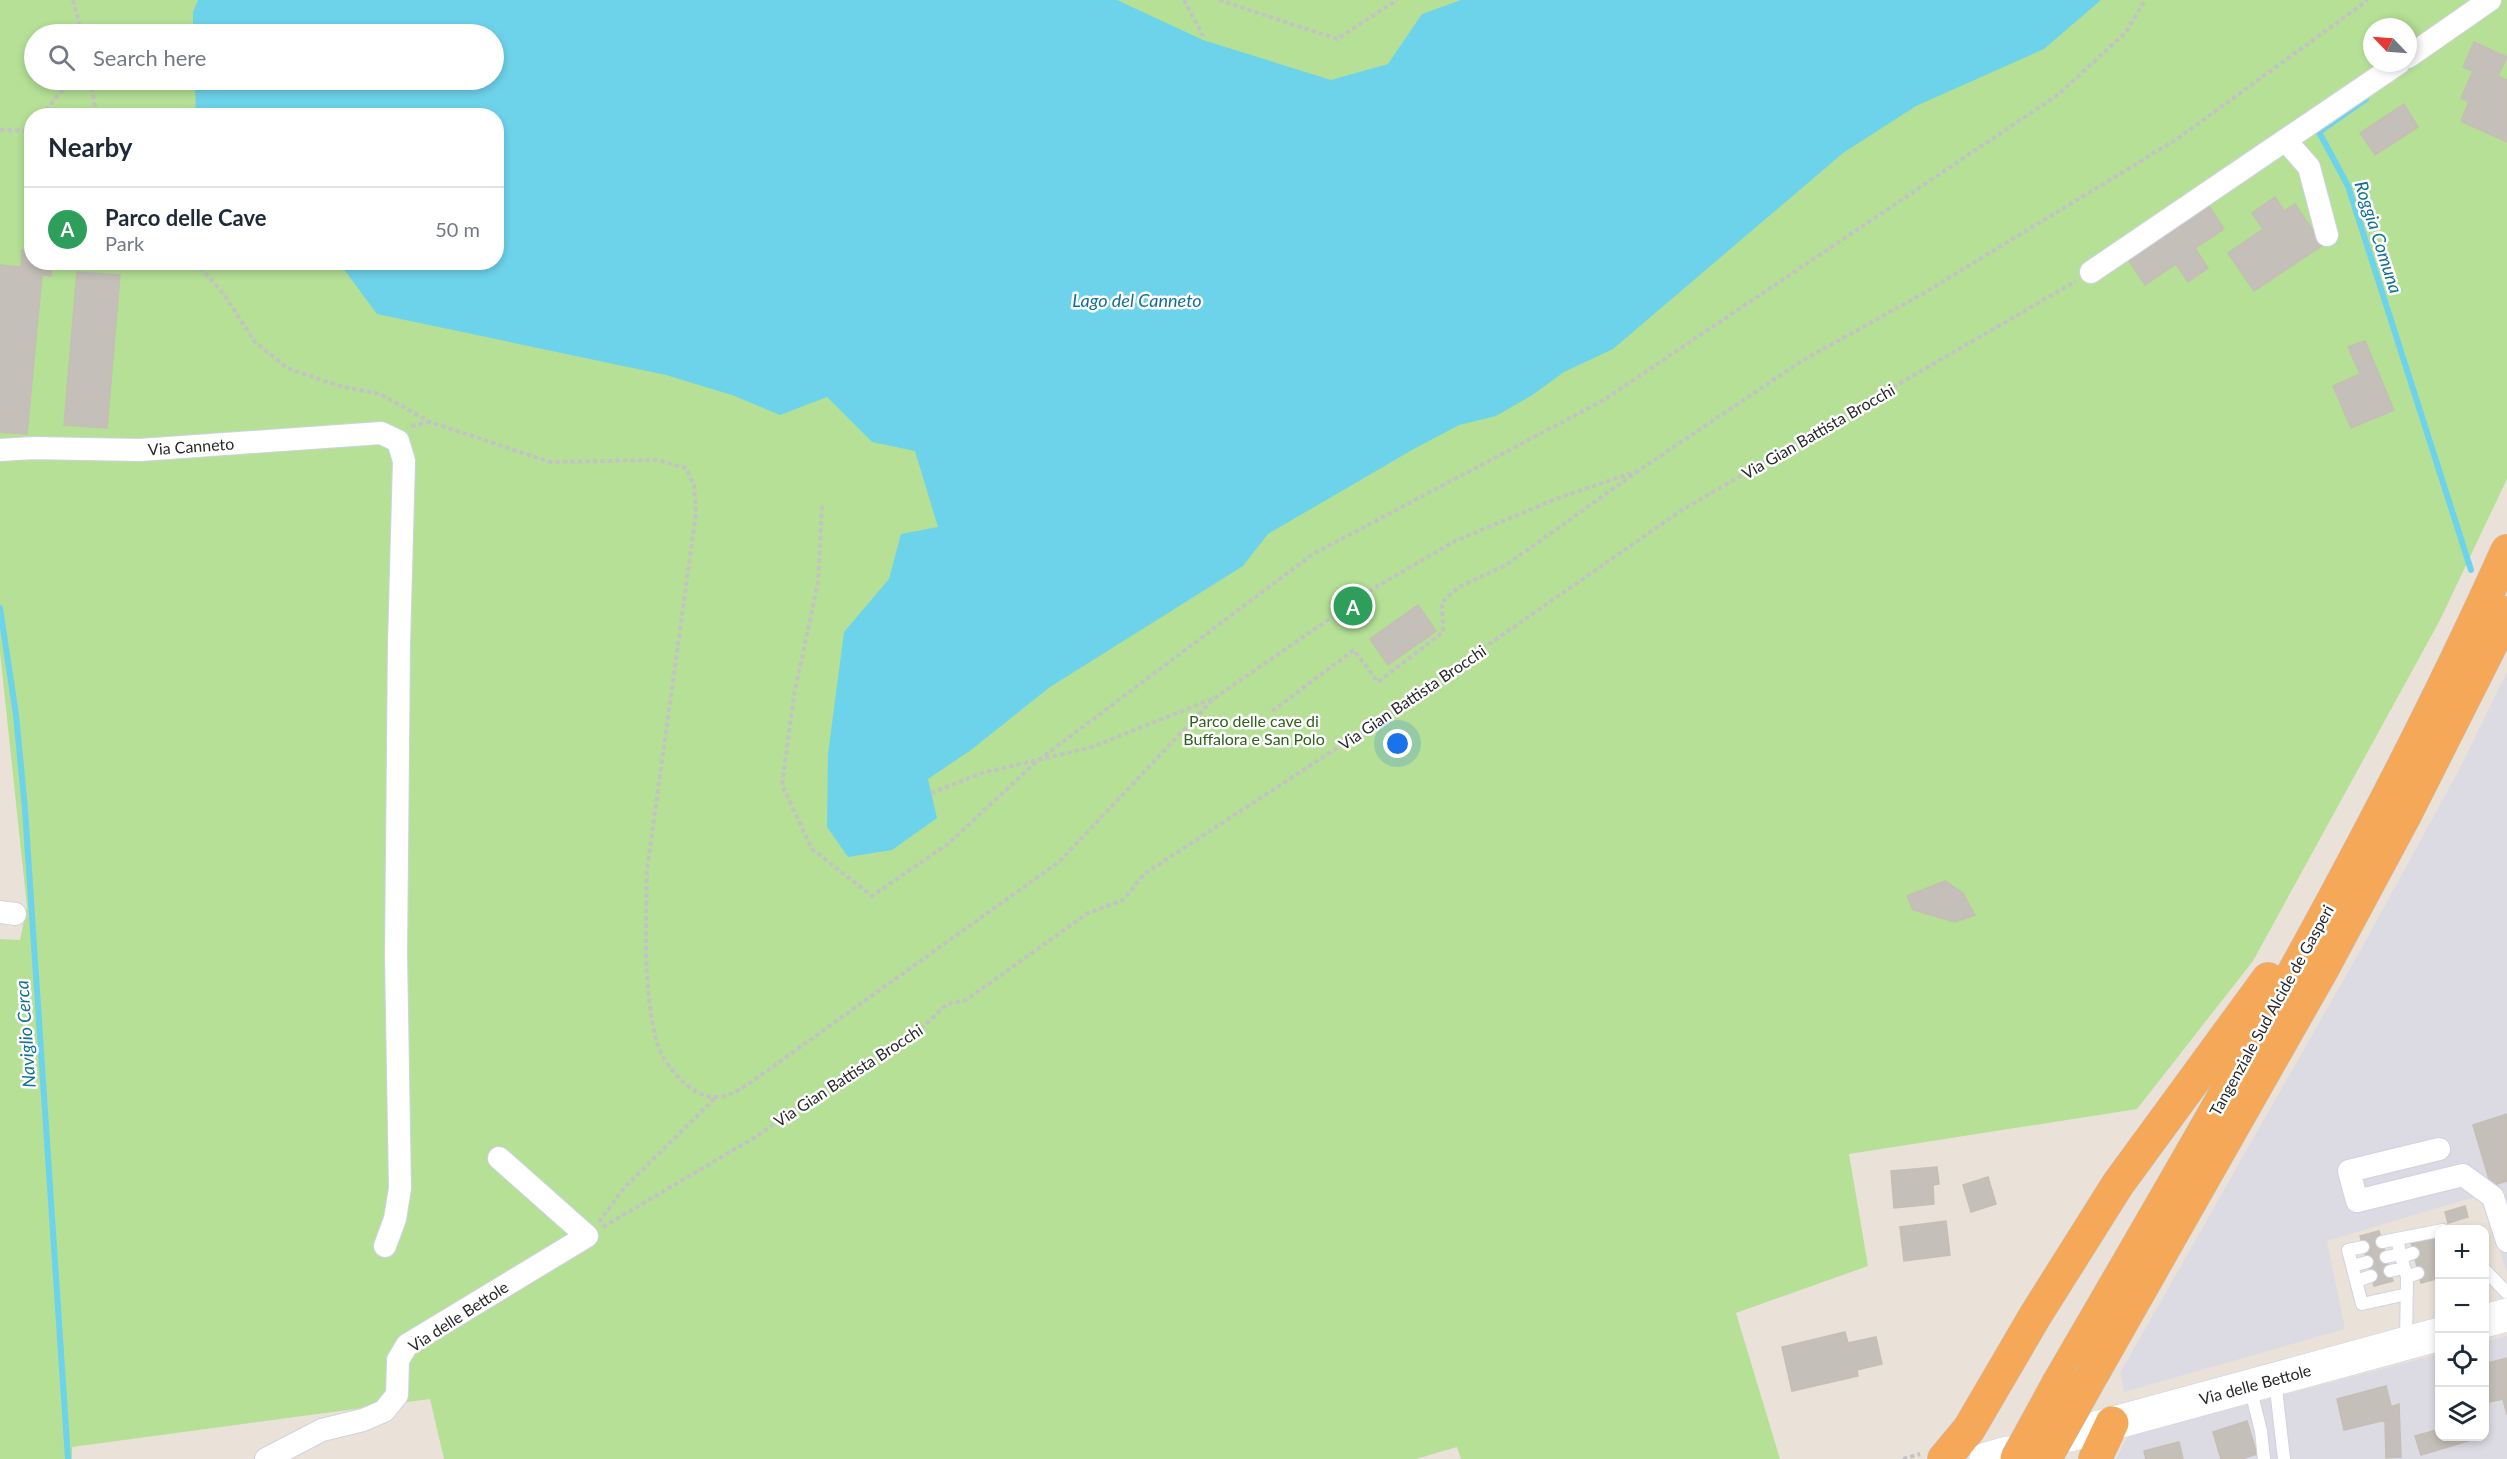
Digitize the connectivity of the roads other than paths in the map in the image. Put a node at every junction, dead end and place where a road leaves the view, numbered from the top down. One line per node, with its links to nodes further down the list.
1 (2490, 0): 2 (street)
2 (2417, 51)
3 (2386, 72): 4 (street)
4 (2286, 141): 5 (street); 6 (street)
5 (2326, 235)
6 (2091, 272)
7 (0, 450): 18 (street, Via Canneto)
8 (2507, 551): 10 (highway, Tangenziale Sud Alcide de Gasperi)
9 (2507, 613): 40 (highway, Tangenziale Sud Alcide de Gasperi, bridge)
10 (2375, 820): 37 (highway, Tangenziale Sud Alcide de Gasperi, bridge); 39 (highway)
11 (2439, 1149): 13 (street)
12 (499, 1158): 38 (street, Via delle Bettole)
13 (2500, 1195): 16 (street)
14 (2435, 1232): 15 (lane)
15 (2397, 1239): 17 (lane); 22 (lane)
16 (2507, 1241)
17 (2382, 1242)
18 (385, 1246)
19 (2363, 1247): 23 (lane)
20 (2386, 1257): 22 (lane)
21 (2367, 1262): 23 (lane)
22 (2407, 1264): 24 (lane); 29 (lane)
23 (2352, 1266): 27 (lane)
24 (2390, 1271)
25 (2489, 1274): 28 (lane)
26 (2371, 1276): 27 (lane)
27 (2356, 1281): 29 (lane)
28 (2507, 1293)
29 (2407, 1294): 33 (lane)
30 (2507, 1315): 31 (main road)
31 (2489, 1320)
32 (2435, 1335): 33 (main road, Via delle Bettole)
33 (2406, 1343): 34 (main road, Via delle Bettole)
34 (2262, 1382): 35 (main road, Via delle Bettole); 42 (lane); 43 (lane)
35 (2112, 1424): 36 (main road, Via delle Bettole); 41 (highway)
36 (2070, 1435)
37 (2003, 1457)
38 (266, 1459)
39 (1944, 1459)
40 (2045, 1459)
41 (2095, 1459)
42 (2264, 1459)
43 (2284, 1459)

